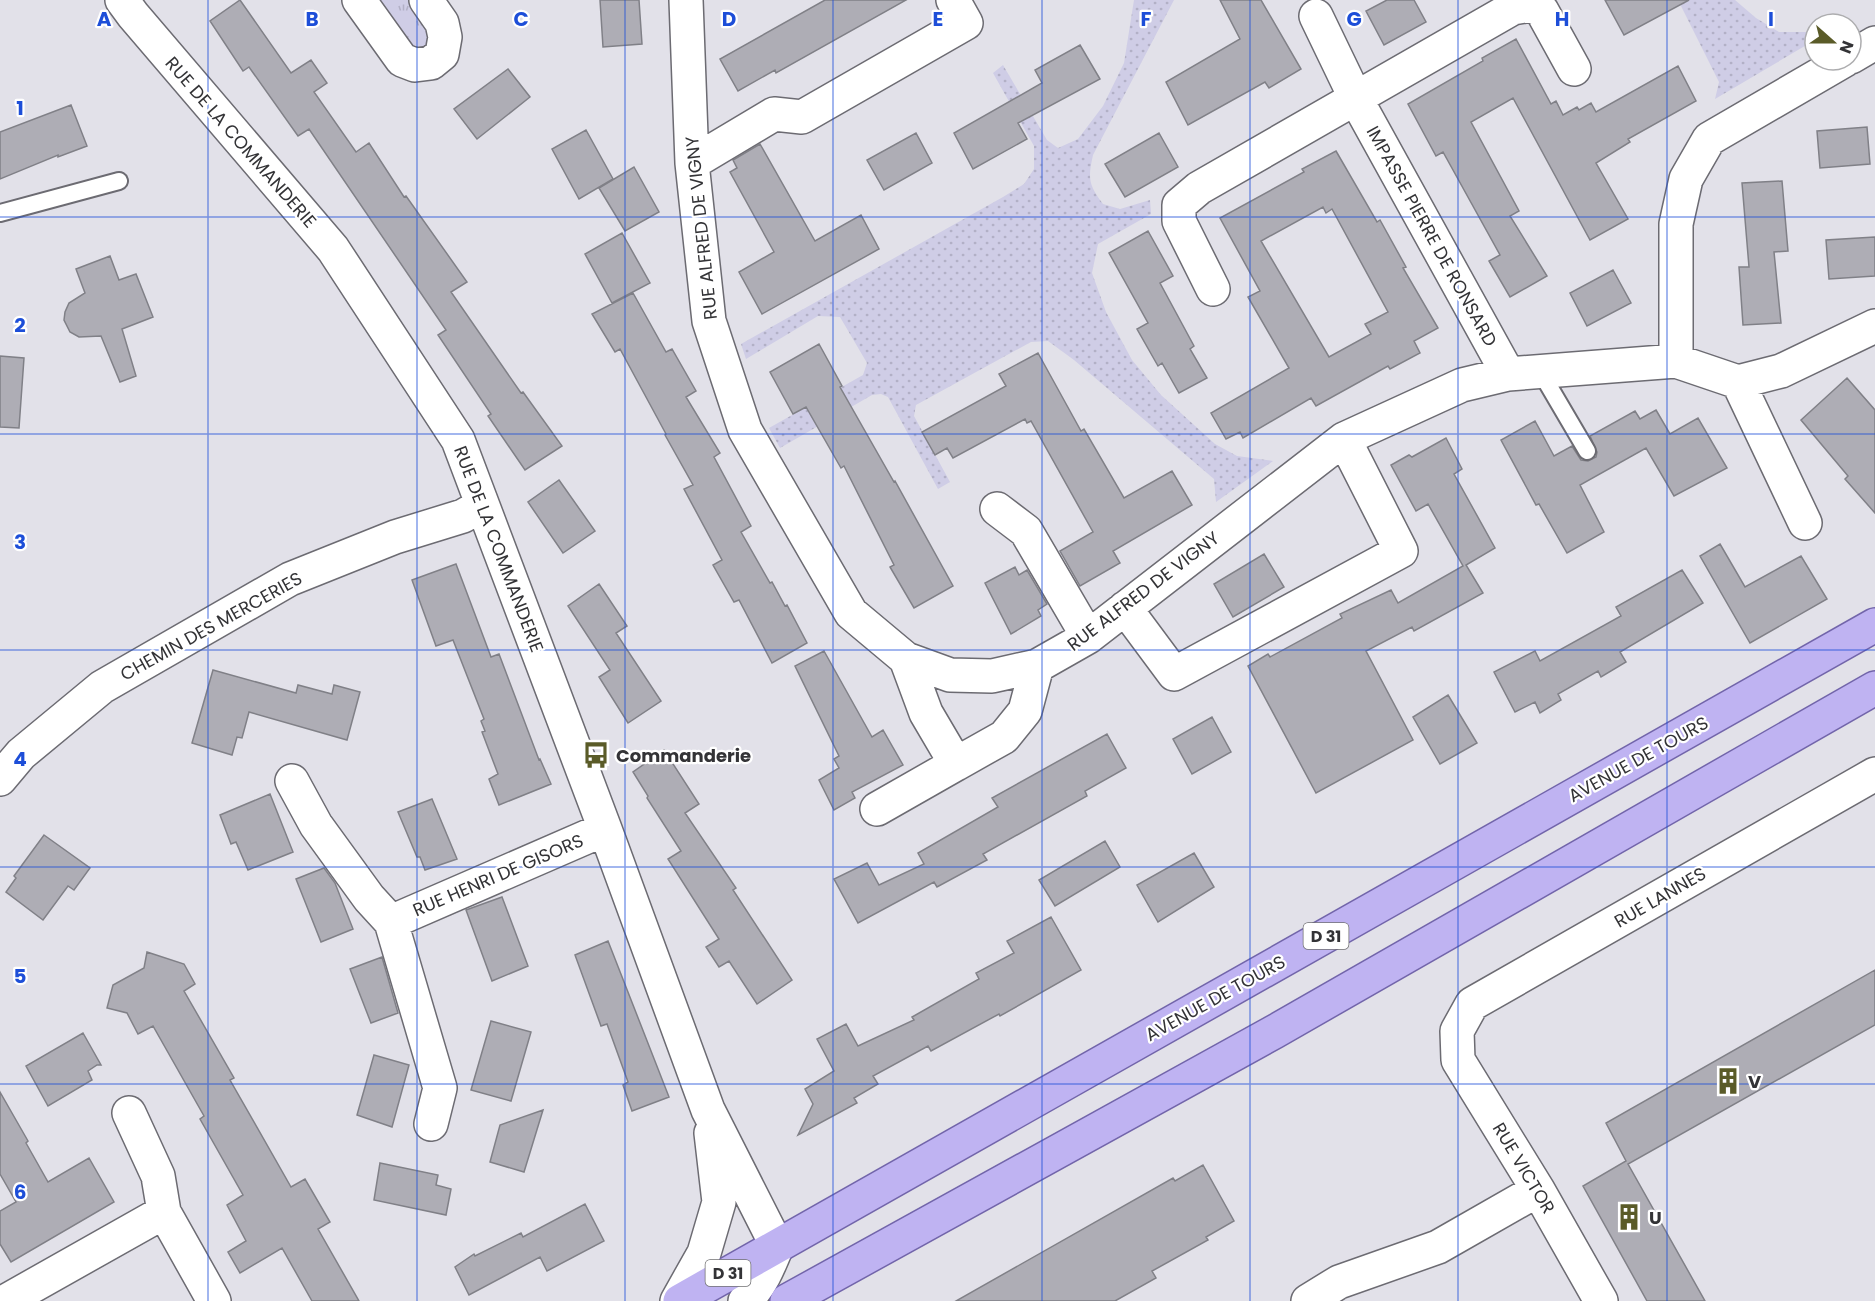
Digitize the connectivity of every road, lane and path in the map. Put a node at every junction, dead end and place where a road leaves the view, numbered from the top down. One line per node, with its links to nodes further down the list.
1 (359, 0): 2 (street)
2 (426, 0)
3 (686, 0): 10 (street, RUE ALFRED DE VIGNY)
4 (953, 0): 10 (street)
5 (136, 5): 20 (street, RUE DE LA COMMANDERIE)
6 (1316, 16): 9 (street, IMPASSE PIERRE DE RONSARD)
7 (1574, 69): 9 (street)
8 (1824, 72): 15 (street)
9 (1356, 99): 13 (street); 16 (street, IMPASSE PIERRE DE RONSARD)
10 (692, 163): 26 (street, RUE ALFRED DE VIGNY)
11 (118, 181): 12 (lane)
12 (0, 213)
13 (1213, 289)
14 (1875, 326): 17 (street)
15 (1676, 361): 16 (street, RUE ALFRED DE VIGNY); 17 (street)
16 (1524, 372): 18 (street, RUE ALFRED DE VIGNY); 19 (lane)
17 (1738, 382): 22 (street)
18 (1344, 439): 23 (street, RUE ALFRED DE VIGNY); 23 (street)
19 (1587, 451)
20 (482, 505): 31 (street, CHEMIN DES MERCERIES); 34 (street, RUE DE LA COMMANDERIE)
21 (997, 509): 25 (street)
22 (1805, 522)
23 (1125, 608): 25 (street, RUE ALFRED DE VIGNY)
24 (1875, 625): 42 (main road, AVENUE DE TOURS / D 31)
25 (1088, 637): 27 (street, RUE ALFRED DE VIGNY)
26 (906, 659): 27 (street, RUE ALFRED DE VIGNY); 29 (street)
27 (1037, 666): 29 (street)
28 (1875, 688): 47 (main road)
29 (956, 764): 33 (street)
30 (1875, 774): 36 (street, RUE LANNES)
31 (0, 779)
32 (292, 782): 35 (street, RUE HENRI DE GISORS)
33 (877, 810)
34 (605, 829): 35 (street, RUE HENRI DE GISORS); 37 (street, RUE DE LA COMMANDERIE)
35 (391, 922): 39 (street, RUE HENRI DE GISORS)
36 (1457, 1031): 40 (street, RUE VICTOR)
37 (708, 1110): 42 (street, RUE DE LA COMMANDERIE); 45 (street, RUE DE LA COMMANDERIE)
38 (129, 1113): 41 (street)
39 (431, 1124)
40 (1538, 1190): 48 (street); 49 (street, RUE VICTOR)
41 (164, 1212): 43 (street); 44 (street)
42 (777, 1246): 45 (main road, AVENUE DE TOURS / D 31); 46 (street)
43 (6, 1301)
44 (214, 1301)
45 (679, 1301)
46 (745, 1301)
47 (787, 1301)
48 (1308, 1301)
49 (1601, 1301)

